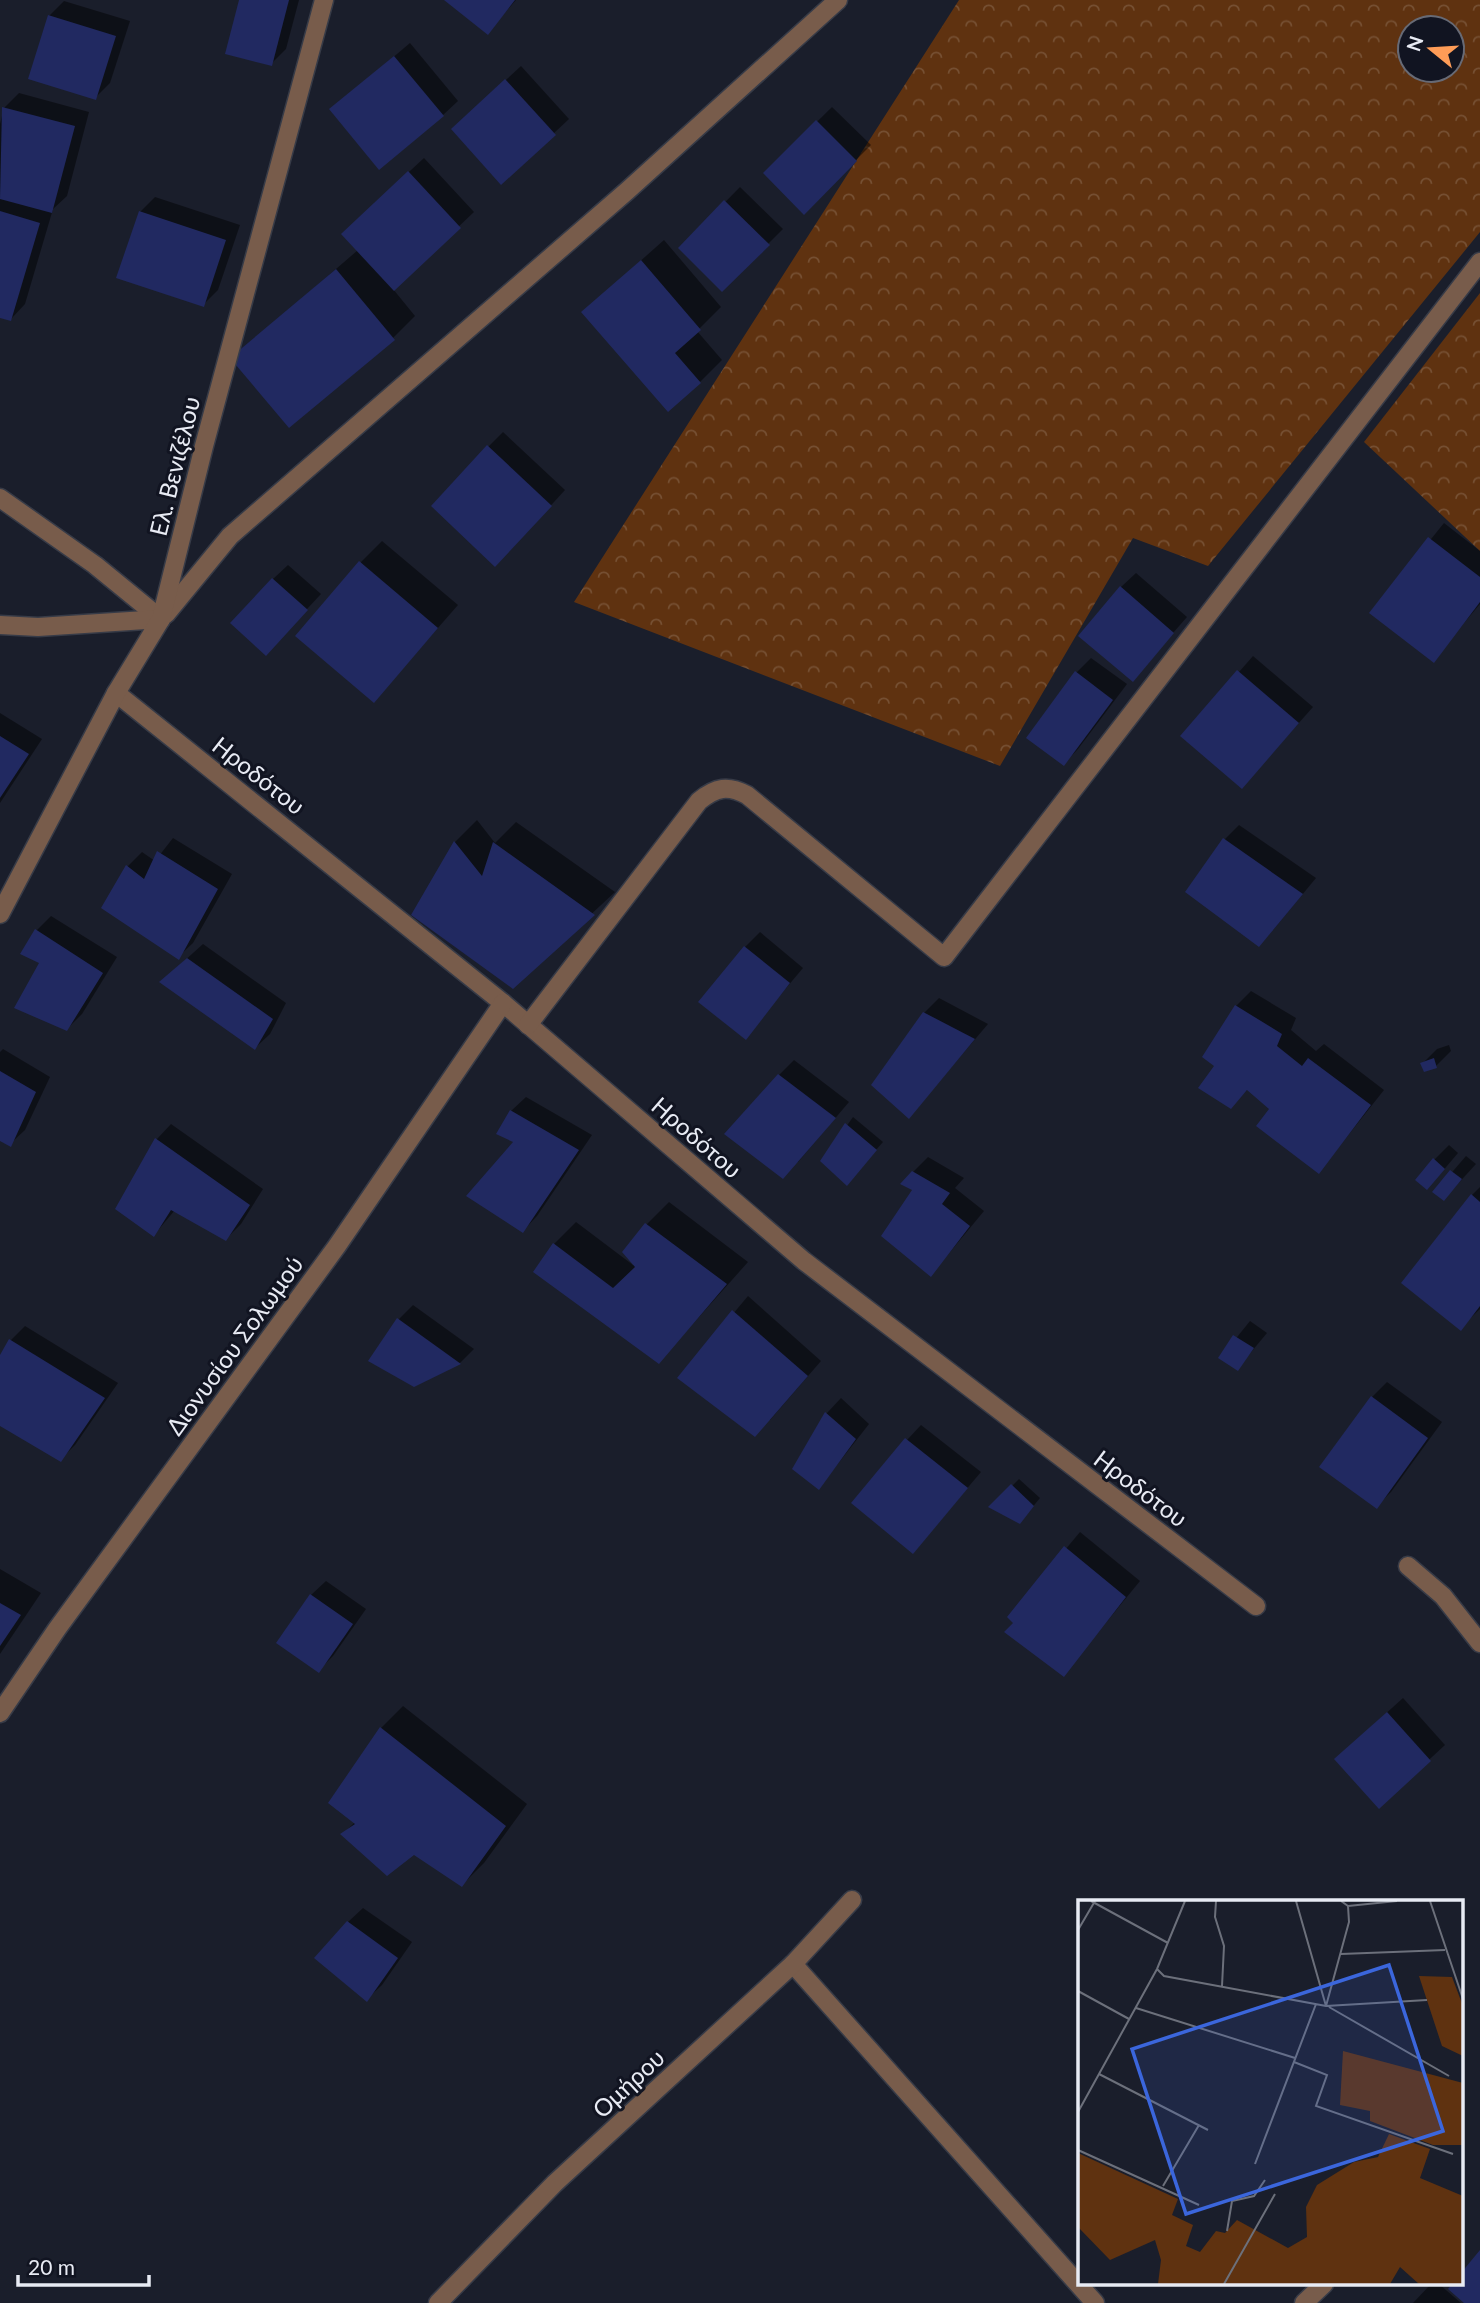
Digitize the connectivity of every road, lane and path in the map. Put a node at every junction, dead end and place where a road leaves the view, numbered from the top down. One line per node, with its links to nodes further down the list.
1 (324, 0): 5 (street, Ελ. Βενιζέλου)
2 (838, 0): 5 (street)
3 (1480, 262): 10 (street)
4 (0, 498): 5 (street)
5 (161, 619): 6 (street); 7 (street, Ελ. Βενιζέλου)
6 (0, 625)
7 (116, 693): 8 (street, Ελ. Βενιζέλου); 9 (street, Ηροδότου)
8 (0, 914)
9 (503, 1003): 10 (street, Ηροδότου); 14 (street, Διονυσίου Σολωμού)
10 (528, 1025): 12 (street, Ηροδότου)
11 (1408, 1566): 13 (street)
12 (1255, 1606)
13 (1480, 1643)
14 (0, 1713)
15 (852, 1900): 16 (street, Ομήρου)
16 (793, 1964): 17 (street); 20 (street, Ομήρου)
17 (1078, 2284)
18 (1080, 2286): 21 (street)
19 (1322, 2286): 22 (street)
20 (438, 2303)
21 (1095, 2303)
22 (1304, 2303)

